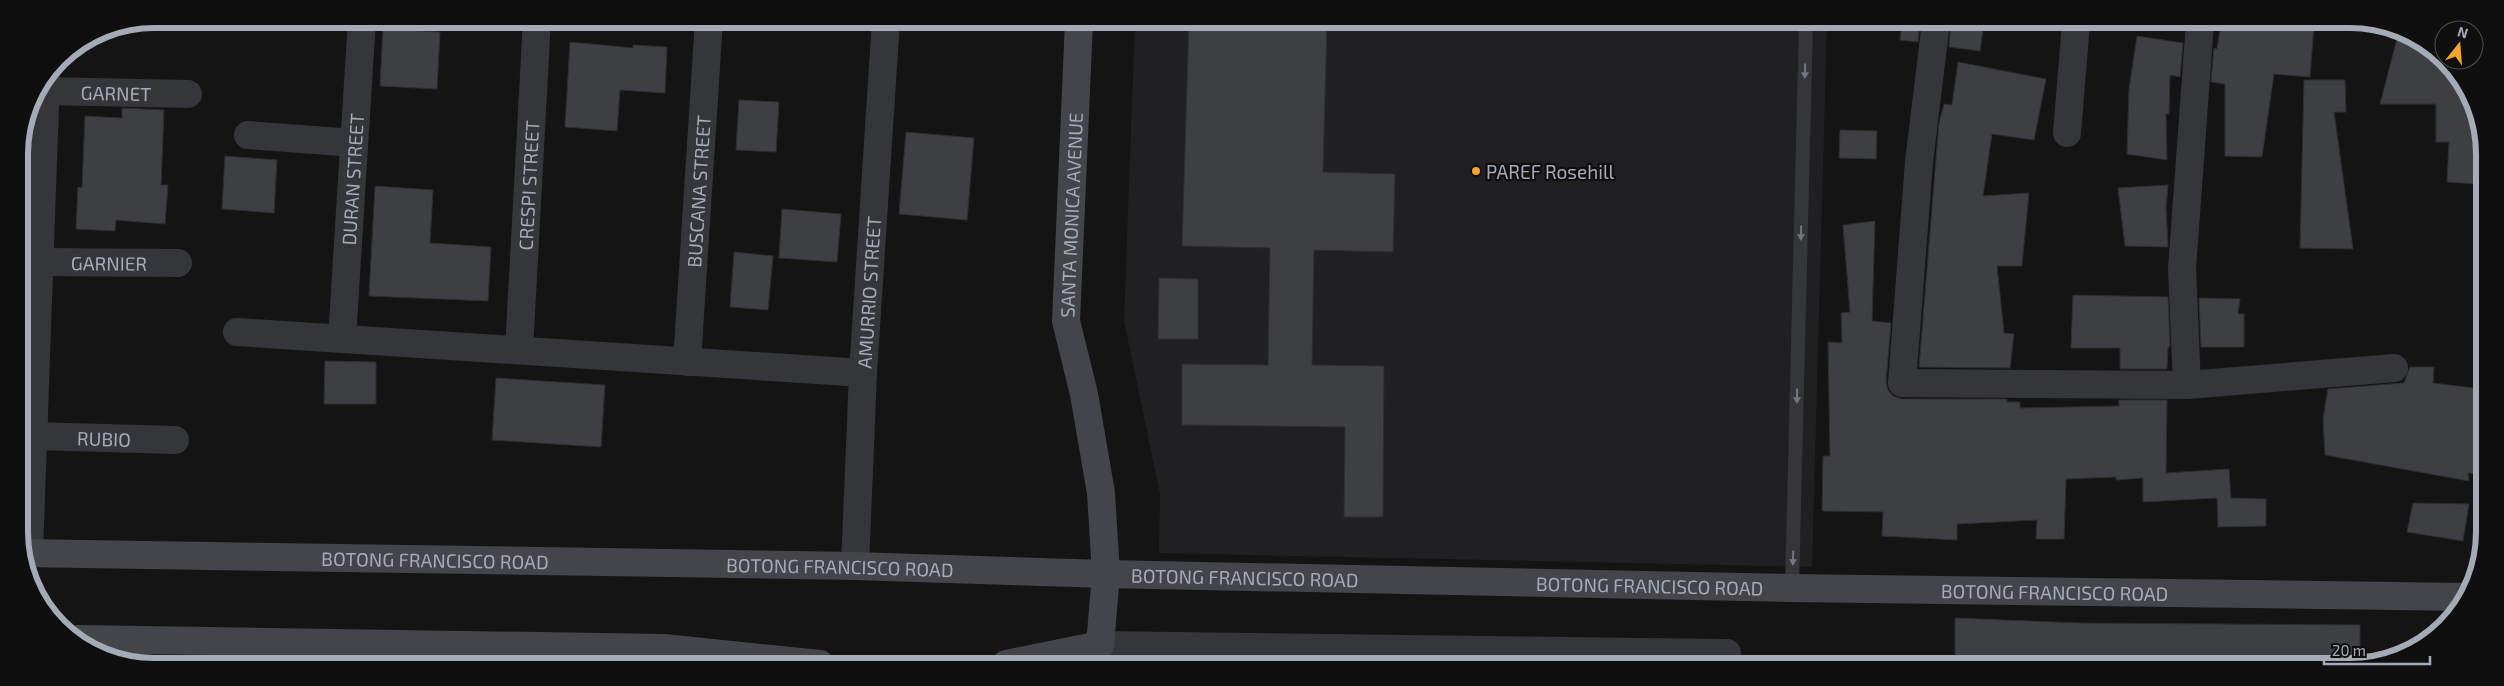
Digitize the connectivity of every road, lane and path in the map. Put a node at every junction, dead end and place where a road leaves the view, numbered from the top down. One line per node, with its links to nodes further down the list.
1 (361, 28): 15 (street, DURAN STREET)
2 (537, 28): 21 (street, CRESPI STREET)
3 (708, 28): 22 (street, BUSCANA STREET)
4 (885, 28): 24 (street, AMURRIO STREET)
5 (1078, 28): 31 (street, SANTA MONICA AVENUE)
6 (1806, 28): 32 (lane, one-way to 32)
7 (1935, 28): 25 (street)
8 (2076, 28): 13 (street)
9 (2200, 28): 25 (street)
10 (49, 84): 12 (street, GARNET)
11 (46, 88): 16 (street)
12 (188, 94)
13 (2067, 133)
14 (248, 136): 15 (street)
15 (354, 143): 20 (street, DURAN STREET)
16 (39, 262): 17 (street, GARNIER); 19 (street)
17 (178, 263)
18 (237, 332): 20 (street)
19 (28, 335): 26 (street)
20 (342, 339): 21 (street)
21 (519, 350): 22 (street)
22 (687, 362): 24 (street)
23 (2394, 368): 25 (street)
24 (863, 373): 30 (street, AMURRIO STREET)
25 (2187, 386)
26 (33, 436): 27 (street, RUBIO); 28 (street)
27 (175, 440)
28 (28, 509)
29 (30, 553): 30 (street, BOTONG FRANCISCO ROAD)
30 (855, 566): 31 (street, BOTONG FRANCISCO ROAD)
31 (1106, 574): 32 (street, BOTONG FRANCISCO ROAD); 35 (street, SANTA MONICA AVENUE)
32 (1792, 588): 33 (street, BOTONG FRANCISCO ROAD)
33 (2459, 597)
34 (87, 639): 37 (street)
35 (1100, 645): 36 (street); 38 (street)
36 (1727, 653)
37 (762, 658)
38 (1036, 658)

